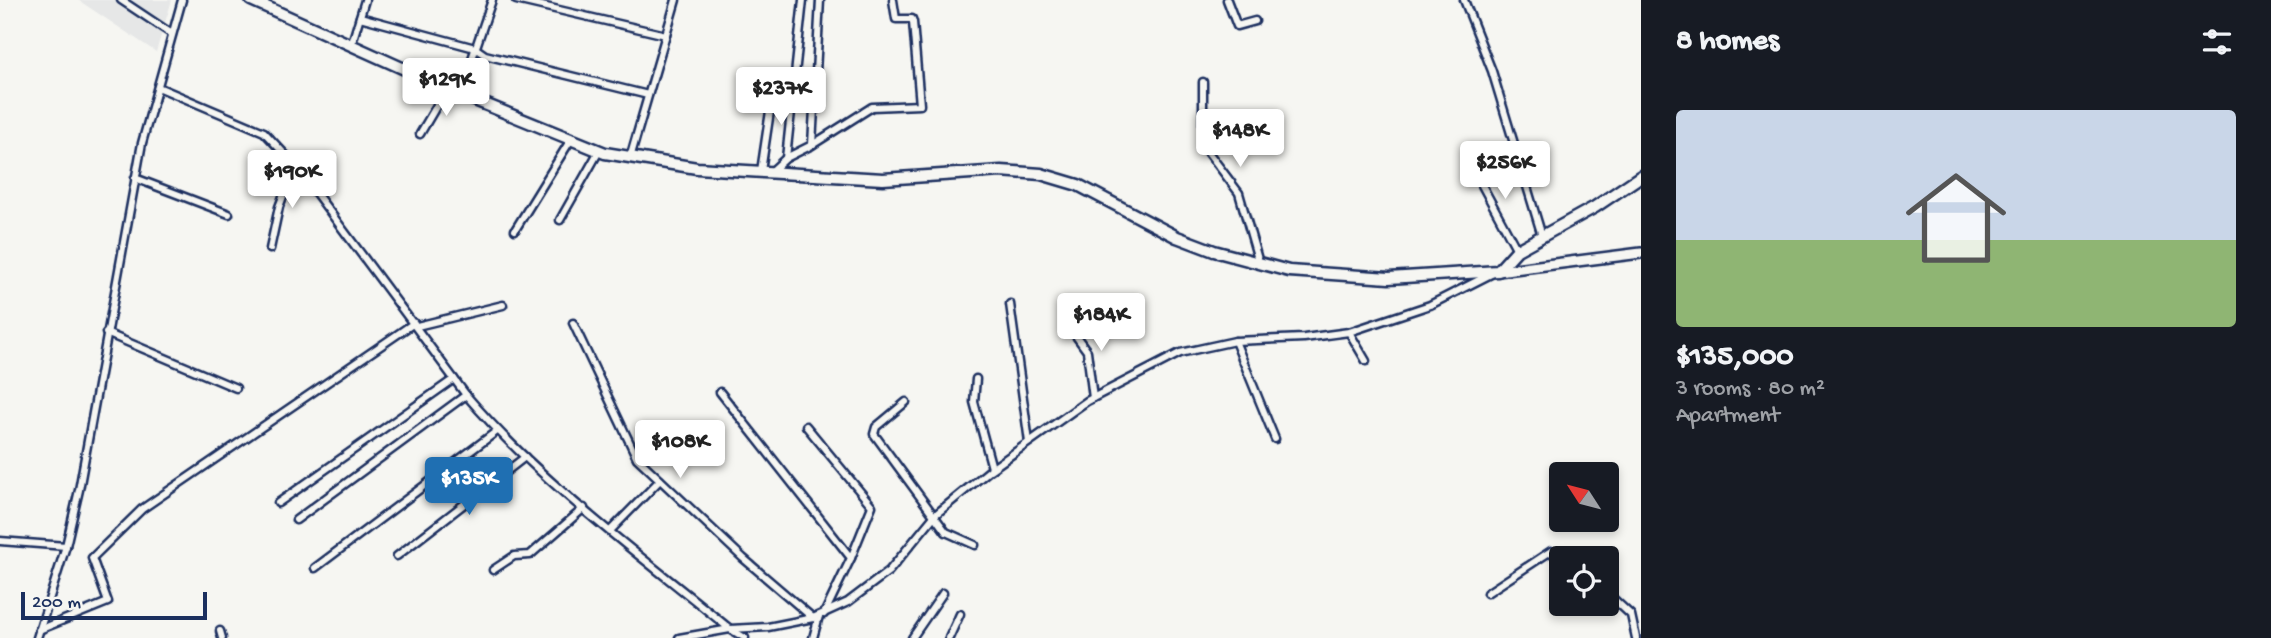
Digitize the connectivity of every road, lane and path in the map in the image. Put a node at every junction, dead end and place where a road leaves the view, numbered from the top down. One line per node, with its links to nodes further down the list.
1 (121, 0): 15 (street)
2 (182, 0): 15 (street)
3 (251, 0): 17 (main road)
4 (365, 0): 13 (street)
5 (492, 0): 18 (street)
6 (516, 0): 16 (street)
7 (676, 0): 16 (street)
8 (803, 0): 30 (street)
9 (820, 0): 27 (street)
10 (893, 0): 27 (street)
11 (1227, 0): 14 (street)
12 (1464, 0): 39 (street)
13 (360, 17): 17 (street); 18 (street)
14 (1255, 21)
15 (172, 34): 21 (street)
16 (666, 35): 24 (street)
17 (351, 46): 22 (main road)
18 (475, 48): 23 (street); 24 (street)
19 (775, 78): 33 (street)
20 (1203, 82): 43 (street)
21 (158, 87): 32 (street); 35 (street)
22 (447, 88): 23 (main road); 25 (street)
23 (460, 94): 26 (main road)
24 (648, 95): 29 (street)
25 (420, 134)
26 (570, 141): 28 (main road); 38 (street)
27 (812, 145): 30 (street)
28 (599, 151): 29 (main road); 37 (street)
29 (630, 158): 33 (main road)
30 (786, 158): 33 (street)
31 (1470, 163): 41 (street)
32 (295, 165): 40 (street); 48 (street)
33 (766, 171): 43 (main road)
34 (1641, 176): 39 (main road)
35 (135, 178): 36 (street); 51 (street)
36 (229, 215)
37 (560, 220)
38 (515, 230)
39 (1542, 236): 41 (main road)
40 (270, 249)
41 (1517, 250): 44 (main road)
42 (1641, 253): 44 (street)
43 (1259, 263): 44 (main road)
44 (1498, 271): 50 (street)
45 (1010, 304): 64 (street)
46 (503, 305): 48 (street)
47 (573, 323): 67 (street)
48 (415, 324): 54 (street); 87 (street)
49 (1068, 325): 59 (street)
50 (1349, 332): 52 (street); 53 (street)
51 (106, 333): 56 (street); 75 (street)
52 (1235, 341): 59 (street); 63 (street)
53 (1366, 361)
54 (454, 379): 58 (street); 68 (street)
55 (976, 379): 66 (street)
56 (236, 388)
57 (720, 392): 78 (street)
58 (466, 395): 62 (street); 71 (street)
59 (1093, 398): 64 (street)
60 (906, 402): 70 (street)
61 (806, 426): 78 (street)
62 (497, 432): 65 (street); 79 (street)
63 (1275, 439)
64 (1029, 442): 66 (street)
65 (525, 457): 69 (street); 77 (street)
66 (992, 468): 70 (street)
67 (660, 480): 72 (street); 85 (street)
68 (278, 503)
69 (584, 508): 72 (street); 80 (street)
70 (935, 515): 74 (street); 85 (street)
71 (296, 520)
72 (610, 531): 86 (street)
73 (0, 541): 75 (street)
74 (975, 545)
75 (66, 546): 87 (street)
76 (1549, 552): 82 (street)
77 (397, 555)
78 (851, 558): 85 (street)
79 (315, 568)
80 (493, 570)
81 (943, 593): 92 (street)
82 (1487, 593)
83 (1619, 604): 94 (street)
84 (960, 614): 93 (street)
85 (819, 616): 86 (street); 91 (street)
86 (730, 629): 89 (street); 90 (street)
87 (39, 630): 88 (street)
88 (37, 638)
89 (679, 638)
90 (745, 638)
91 (813, 638)
92 (912, 638)
93 (949, 638)
94 (1636, 638)

